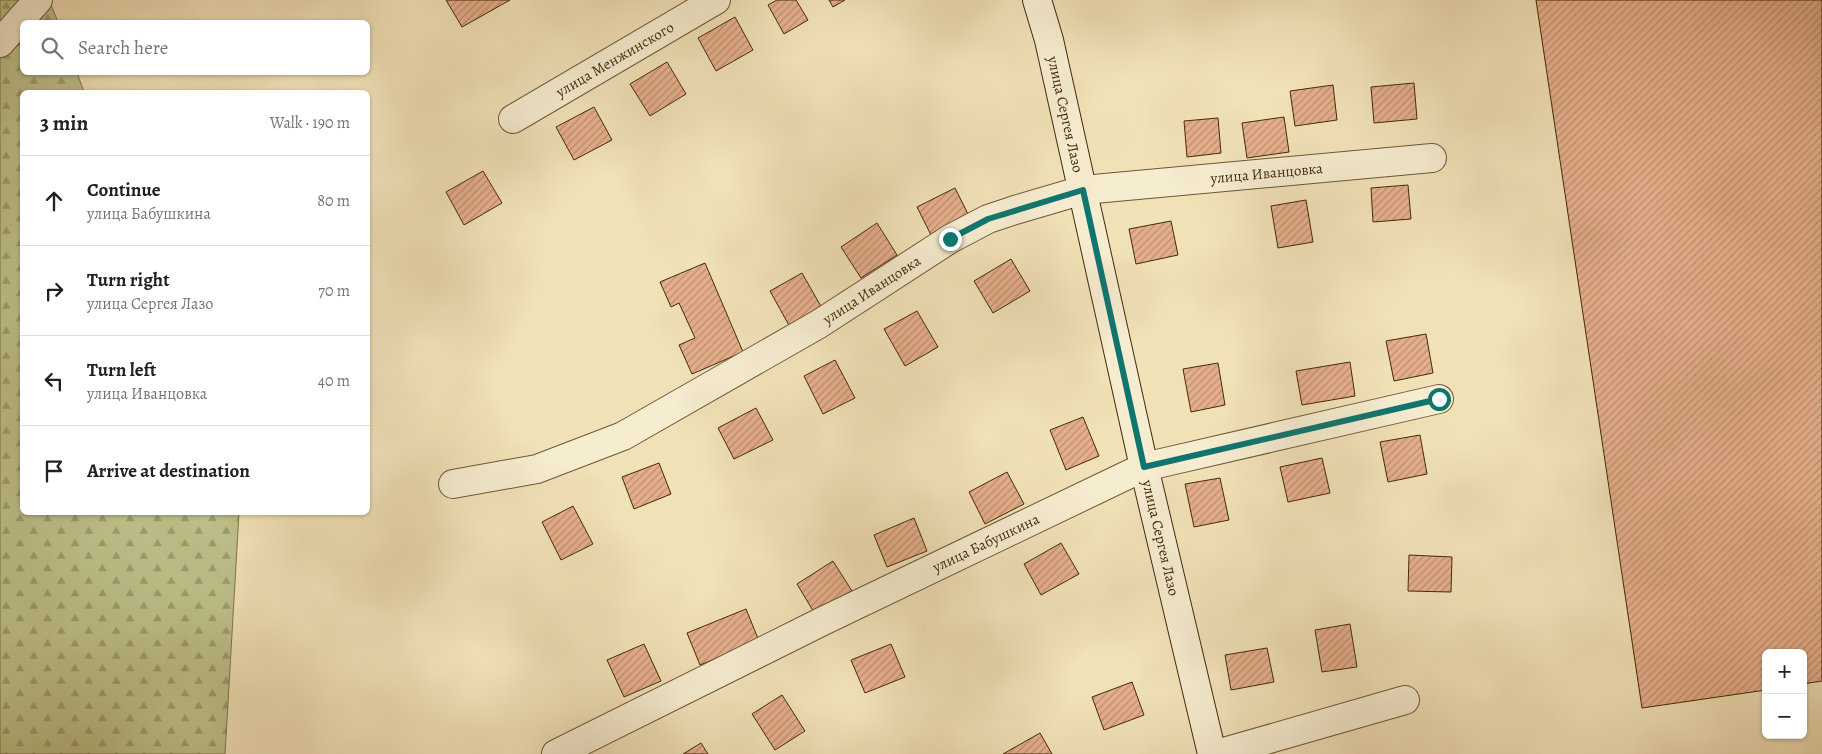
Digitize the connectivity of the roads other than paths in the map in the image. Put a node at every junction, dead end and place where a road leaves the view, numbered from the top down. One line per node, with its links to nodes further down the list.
1 (38, 0): 4 (street)
2 (716, 0): 5 (street, улица Менжинского)
3 (1037, 0): 7 (street, улица Сергея Лазо)
4 (0, 42)
5 (513, 119)
6 (1432, 158): 7 (street, улица Иванцовка)
7 (1083, 190): 9 (street, улица Сергея Лазо); 10 (street, улица Иванцовка)
8 (1439, 399): 9 (street, улица Бабушкина)
9 (1144, 467): 12 (street, улица Бабушкина); 13 (street, улица Сергея Лазо)
10 (453, 484)
11 (1406, 700): 14 (street)
12 (556, 754)
13 (1212, 754)
14 (1217, 754)

